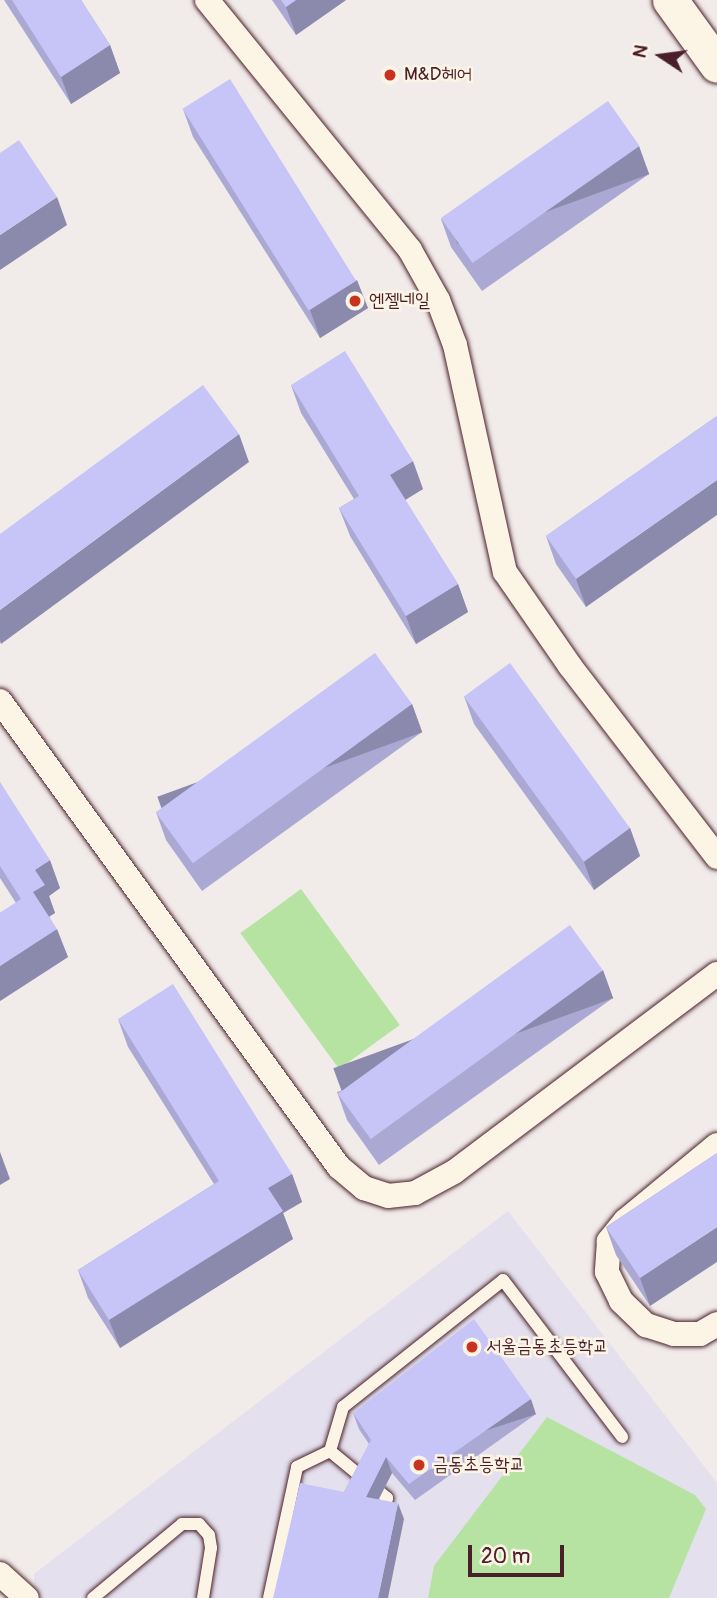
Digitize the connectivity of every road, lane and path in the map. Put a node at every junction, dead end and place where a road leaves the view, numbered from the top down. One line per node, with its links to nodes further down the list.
1 (207, 0): 5 (street)
2 (670, 0): 3 (main road)
3 (717, 65)
4 (0, 701): 6 (street)
5 (717, 858)
6 (717, 974)
7 (717, 1145): 8 (street)
8 (717, 1324)
9 (622, 1437): 10 (lane)
10 (330, 1451): 11 (lane); 16 (lane)
11 (381, 1523)
12 (0, 1574): 13 (street)
13 (27, 1598)
14 (93, 1598): 15 (lane)
15 (203, 1598)
16 (269, 1598)

